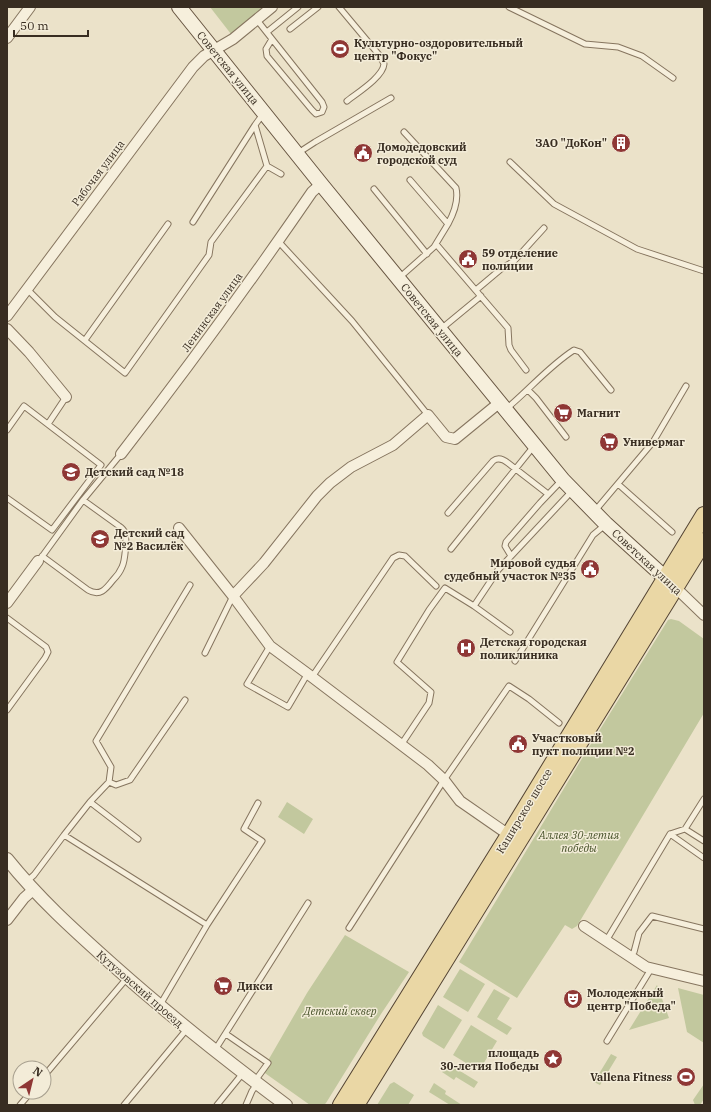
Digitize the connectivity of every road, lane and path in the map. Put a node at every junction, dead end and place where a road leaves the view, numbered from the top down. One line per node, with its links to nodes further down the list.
1 (30, 7): 11 (street)
2 (179, 7): 13 (main road, Советская улица)
3 (272, 7): 8 (street, Рабочая улица)
4 (298, 7): 10 (lane)
5 (318, 7): 9 (lane)
6 (339, 7): 16 (lane)
7 (509, 7): 14 (lane)
8 (257, 20): 10 (lane); 13 (street, Рабочая улица)
9 (290, 29)
10 (267, 32): 12 (lane)
11 (7, 38)
12 (272, 39): 12 (lane)
13 (214, 51): 17 (main road, Советская улица); 36 (street, Рабочая улица)
14 (673, 78)
15 (391, 98): 20 (lane)
16 (346, 100)
17 (264, 113): 18 (lane); 20 (main road, Советская улица)
18 (255, 125): 22 (lane); 27 (lane)
19 (404, 132): 29 (lane)
20 (297, 154): 25 (main road, Советская улица)
21 (510, 162): 34 (lane)
22 (267, 166): 23 (lane); 42 (lane)
23 (281, 174)
24 (410, 180): 29 (lane)
25 (321, 184): 31 (street, Ленинская улица); 35 (main road, Советская улица)
26 (374, 189): 33 (lane)
27 (192, 222)
28 (168, 224): 42 (lane)
29 (448, 224): 32 (lane)
30 (544, 228): 37 (lane)
31 (278, 241): 49 (lane); 54 (street, Ленинская улица)
32 (436, 244): 33 (lane); 37 (lane)
33 (426, 254): 35 (lane)
34 (704, 271)
35 (398, 278): 41 (main road, Советская улица)
36 (27, 289): 39 (street, Рабочая улица); 42 (lane)
37 (476, 290): 38 (lane)
38 (481, 296): 41 (lane); 43 (lane)
39 (7, 316)
40 (7, 329): 47 (street)
41 (440, 330): 48 (main road, Советская улица)
42 (85, 340)
43 (526, 370)
44 (686, 386): 57 (lane)
45 (528, 390): 46 (lane); 48 (lane); 52 (lane)
46 (611, 390)
47 (66, 397): 50 (lane)
48 (502, 406): 49 (street); 53 (main road, Советская улица)
49 (428, 415): 75 (street)
50 (48, 424): 51 (lane); 60 (lane)
51 (7, 430)
52 (566, 437)
53 (535, 446): 55 (lane); 56 (main road, Советская улица)
54 (121, 454): 61 (lane)
55 (516, 468): 59 (lane); 63 (lane); 69 (lane)
56 (563, 480): 58 (main road, Советская улица); 59 (lane)
57 (618, 484): 62 (lane); 67 (lane)
58 (573, 491): 62 (main road, Советская улица); 70 (lane)
59 (548, 494): 70 (lane)
60 (7, 498)
61 (83, 500): 71 (lane); 71 (lane)
62 (594, 512): 65 (main road, Советская улица)
63 (448, 513)
64 (704, 515): 72 (main road, Каширское шоссе)
65 (606, 524): 72 (main road, Советская улица); 83 (lane)
66 (179, 528): 75 (street)
67 (672, 532)
68 (704, 542): 72 (main road, Каширское шоссе)
69 (451, 549)
70 (511, 556): 77 (lane)
71 (40, 558): 76 (street)
72 (670, 584): 78 (street, Советская улица); 97 (main road, Каширское шоссе); 127 (main road, Каширское шоссе)
73 (190, 585): 90 (lane)
74 (436, 586): 84 (lane)
75 (233, 596): 81 (street); 82 (lane)
76 (7, 604)
77 (474, 606): 80 (lane); 88 (lane)
78 (704, 615)
79 (7, 618): 86 (lane)
80 (510, 632)
81 (270, 646): 84 (street); 84 (lane)
82 (205, 653)
83 (515, 660)
84 (310, 675): 88 (street)
85 (185, 700): 90 (lane)
86 (7, 710)
87 (559, 723): 89 (lane)
88 (401, 745): 89 (street)
89 (444, 780): 97 (street); 107 (lane)
90 (108, 782): 92 (lane)
91 (704, 799): 94 (lane)
92 (90, 802): 96 (lane); 98 (lane)
93 (258, 803): 105 (lane)
94 (685, 829): 95 (lane); 99 (lane)
95 (670, 834): 100 (lane); 109 (lane)
96 (64, 835): 102 (lane); 105 (lane)
97 (509, 835): 126 (main road, Каширское шоссе)
98 (138, 839)
99 (704, 841)
100 (704, 858)
101 (7, 859): 102 (street, Кутузовский проезд)
102 (29, 886): 104 (street); 112 (street, Кутузовский проезд)
103 (308, 903): 116 (lane)
104 (7, 920)
105 (207, 925): 114 (lane)
106 (584, 926): 109 (street)
107 (349, 928)
108 (704, 929): 110 (lane)
109 (606, 941): 110 (street)
110 (630, 958): 111 (street)
111 (651, 969): 113 (street); 117 (lane)
112 (127, 978): 114 (street, Кутузовский проезд); 119 (lane)
113 (704, 981)
114 (159, 1006): 115 (street, Кутузовский проезд)
115 (188, 1029): 118 (street, Кутузовский проезд); 122 (lane)
116 (226, 1034): 118 (lane); 121 (lane)
117 (607, 1041)
118 (214, 1051): 120 (street, Кутузовский проезд)
119 (52, 1067)
120 (243, 1073): 121 (street, Кутузовский проезд); 123 (lane)
121 (256, 1083): 124 (lane); 125 (street, Кутузовский проезд)
122 (124, 1105)
123 (217, 1105)
124 (246, 1105)
125 (286, 1105)
126 (341, 1105)
127 (356, 1105)

